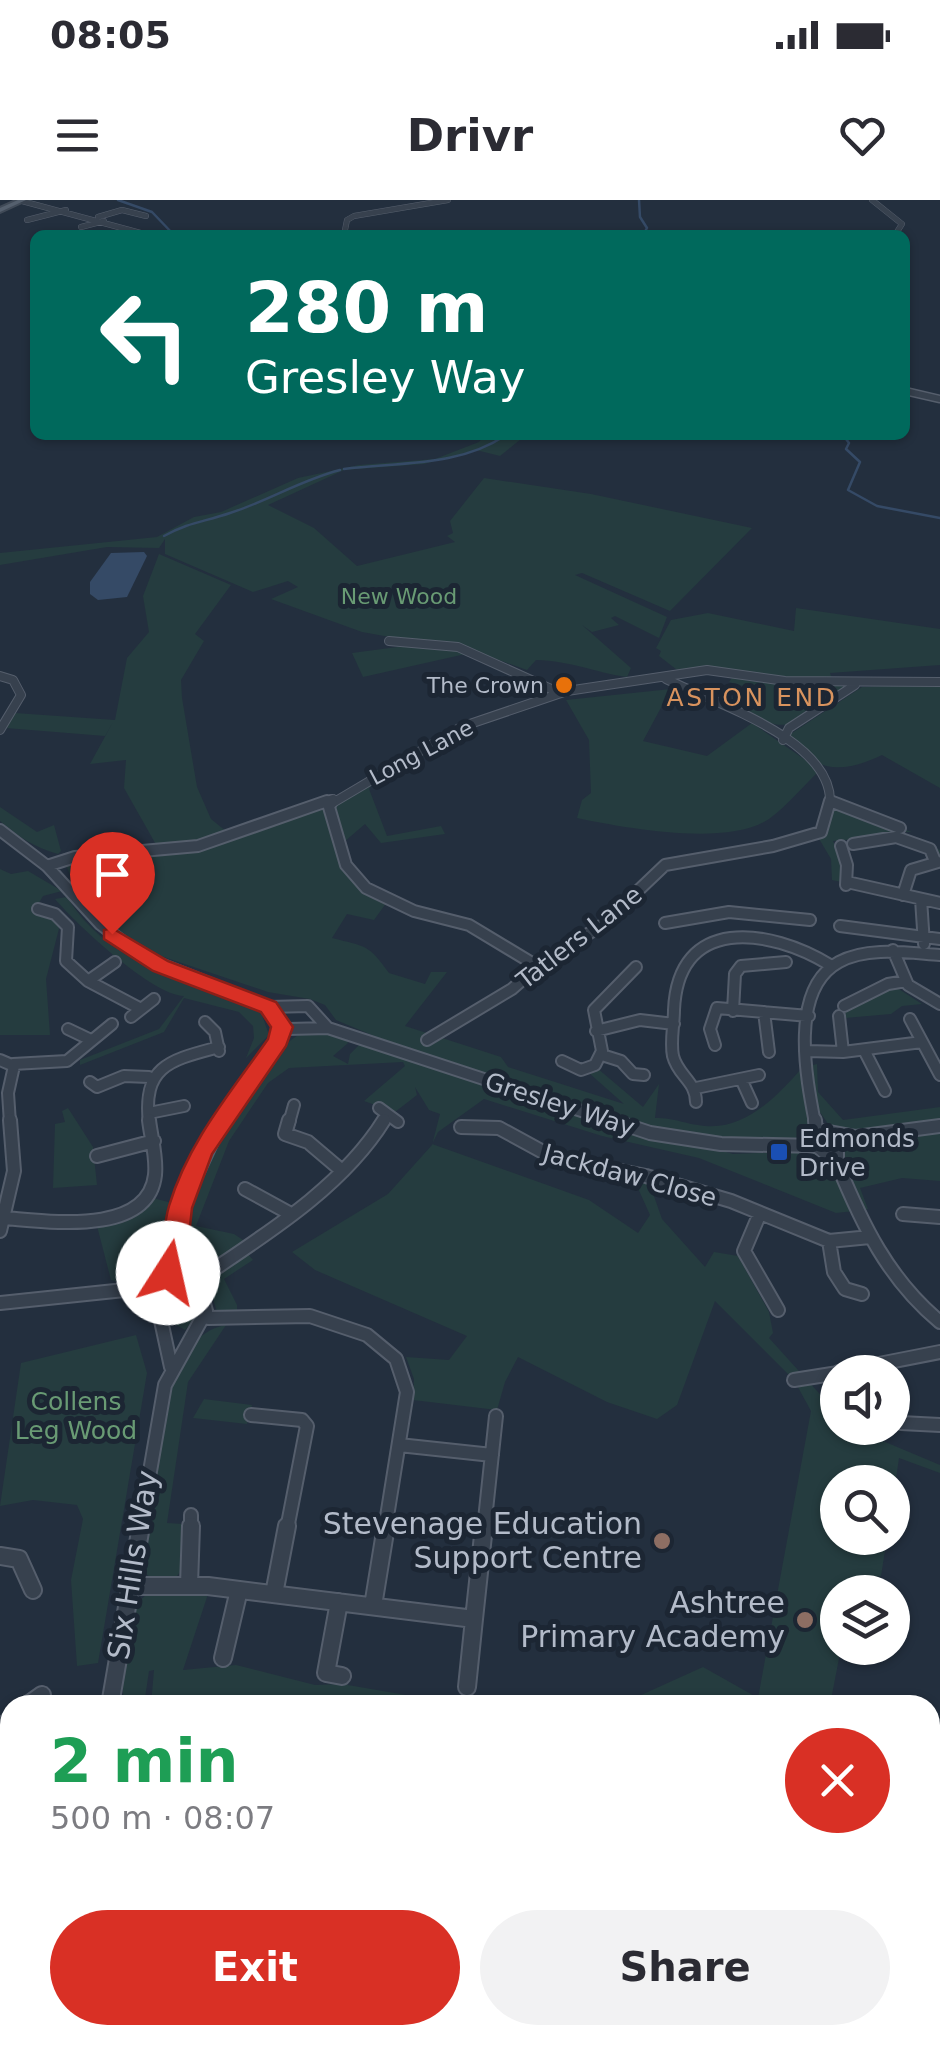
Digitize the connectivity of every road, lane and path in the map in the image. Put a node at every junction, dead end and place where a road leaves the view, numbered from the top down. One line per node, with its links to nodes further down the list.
1 (22, 200): 5 (street); 6 (main road)
2 (48, 200): 5 (street)
3 (448, 200): 15 (street)
4 (872, 200): 16 (street)
5 (41, 203): 7 (street)
6 (0, 210)
7 (66, 210): 9 (street); 10 (street)
8 (146, 216): 9 (street)
9 (91, 217): 11 (street); 12 (street)
10 (27, 220)
11 (64, 220)
12 (104, 220): 13 (street); 14 (street)
13 (81, 227)
14 (133, 230)
15 (345, 230)
16 (898, 230)
17 (910, 392): 18 (street)
18 (940, 399)
19 (389, 640): 24 (street)
20 (0, 676): 27 (street)
21 (666, 679): 23 (street, Long Lane); 24 (street, Long Lane); 26 (street)
22 (940, 682): 23 (street, Long Lane)
23 (855, 685): 25 (street)
24 (560, 693): 29 (street, Long Lane)
25 (788, 728): 26 (street); 28 (street)
26 (769, 729): 28 (street)
27 (0, 730)
28 (783, 740): 30 (street)
29 (332, 800): 36 (street, Long Lane); 55 (street)
30 (830, 801): 31 (street); 55 (street, Tatlers Lane)
31 (900, 828)
32 (0, 830): 36 (street, Gresley Way)
33 (853, 844): 35 (street)
34 (841, 846): 37 (street)
35 (938, 862): 37 (street)
36 (47, 866): 61 (street, Gresley Way)
37 (903, 895): 38 (street)
38 (921, 899): 39 (street); 46 (street)
39 (940, 903)
40 (38, 909): 57 (street)
41 (752, 914): 42 (street); 43 (street); 45 (street)
42 (810, 920)
43 (670, 925)
44 (840, 926): 46 (street)
45 (754, 938): 54 (street); 69 (street)
46 (924, 938): 47 (street); 49 (street)
47 (940, 939)
48 (893, 950): 49 (street); 54 (street); 56 (street)
49 (926, 953): 50 (street)
50 (940, 955)
51 (115, 962): 57 (street)
52 (636, 965): 73 (street)
53 (780, 965): 62 (street)
54 (830, 965): 64 (street)
55 (537, 966): 75 (street, Tatlers Lane)
56 (906, 980): 59 (street); 82 (street)
57 (88, 981): 58 (street)
58 (154, 1000)
59 (940, 1004)
60 (288, 1006): 61 (street, Gresley Way); 65 (street, Gresley Way); 70 (street)
61 (268, 1007): 70 (street, Gresley Way)
62 (733, 1011): 63 (street); 77 (street)
63 (764, 1012): 64 (street); 78 (street)
64 (809, 1016): 81 (street)
65 (315, 1017): 70 (street); 71 (street, Gresley Way)
66 (909, 1019): 76 (street)
67 (205, 1022): 80 (street)
68 (112, 1024): 74 (street)
69 (674, 1024): 73 (street); 93 (street)
70 (290, 1026): 71 (street, Gresley Way); 118 (street)
71 (328, 1028): 105 (street, Gresley Way)
72 (68, 1029): 74 (street)
73 (596, 1031): 83 (street)
74 (91, 1040): 86 (street)
75 (426, 1040)
76 (922, 1042): 79 (street); 89 (street)
77 (715, 1044)
78 (784, 1046)
79 (864, 1050): 82 (street); 92 (street)
80 (219, 1051): 90 (street)
81 (808, 1051): 82 (street); 105 (street)
82 (843, 1052)
83 (602, 1055): 85 (street); 87 (street)
84 (0, 1060): 86 (street)
85 (562, 1061)
86 (14, 1064): 94 (street)
87 (644, 1075)
88 (759, 1075): 91 (street)
89 (940, 1075)
90 (149, 1076): 95 (street); 100 (street)
91 (742, 1081): 93 (street); 98 (street)
92 (881, 1087)
93 (696, 1088): 96 (street)
94 (4, 1092): 108 (street)
95 (102, 1102)
96 (696, 1102)
97 (294, 1103): 107 (street)
98 (752, 1103)
99 (184, 1106): 100 (street)
100 (149, 1112): 104 (street)
101 (388, 1115): 107 (street)
102 (461, 1126): 111 (street, Jackdaw Close)
103 (940, 1126): 105 (street)
104 (154, 1141): 106 (street); 115 (street)
105 (826, 1141): 116 (street)
106 (97, 1156)
107 (341, 1170): 112 (street)
108 (14, 1171): 109 (street); 115 (street)
109 (0, 1172)
110 (243, 1188): 112 (street)
111 (760, 1212): 117 (street, Jackdaw Close); 124 (street)
112 (289, 1214): 119 (street)
113 (940, 1217): 114 (street)
114 (910, 1219)
115 (2, 1225)
116 (870, 1238): 117 (street, Jackdaw Close); 126 (street)
117 (829, 1240): 121 (street)
118 (169, 1269): 119 (street); 120 (street); 122 (street)
119 (198, 1280): 125 (street)
120 (134, 1289): 122 (street); 123 (street)
121 (862, 1294)
122 (157, 1302): 127 (street)
123 (0, 1303)
124 (769, 1304)
125 (208, 1318): 128 (street); 138 (street)
126 (940, 1322)
127 (166, 1329): 128 (street); 131 (street, Six Hills Way)
128 (194, 1334): 131 (street, Six Hills Way)
129 (940, 1352): 130 (street)
130 (910, 1358)
131 (171, 1366): 143 (street, Six Hills Way)
132 (794, 1380): 133 (street)
133 (820, 1381)
134 (251, 1415): 146 (street)
135 (497, 1416): 139 (street)
136 (910, 1418): 137 (street)
137 (940, 1424)
138 (400, 1445): 139 (street); 148 (street)
139 (492, 1456): 149 (street)
140 (191, 1514): 142 (street)
141 (0, 1556): 144 (street)
142 (189, 1585): 143 (street); 145 (street)
143 (130, 1586): 153 (street, Six Hills Way)
144 (33, 1590)
145 (239, 1590): 146 (street); 150 (street)
146 (274, 1594): 147 (street)
147 (340, 1602): 148 (street); 151 (street)
148 (373, 1606): 149 (street)
149 (474, 1619): 152 (street)
150 (223, 1658)
151 (342, 1676)
152 (466, 1686)
153 (112, 1695)

